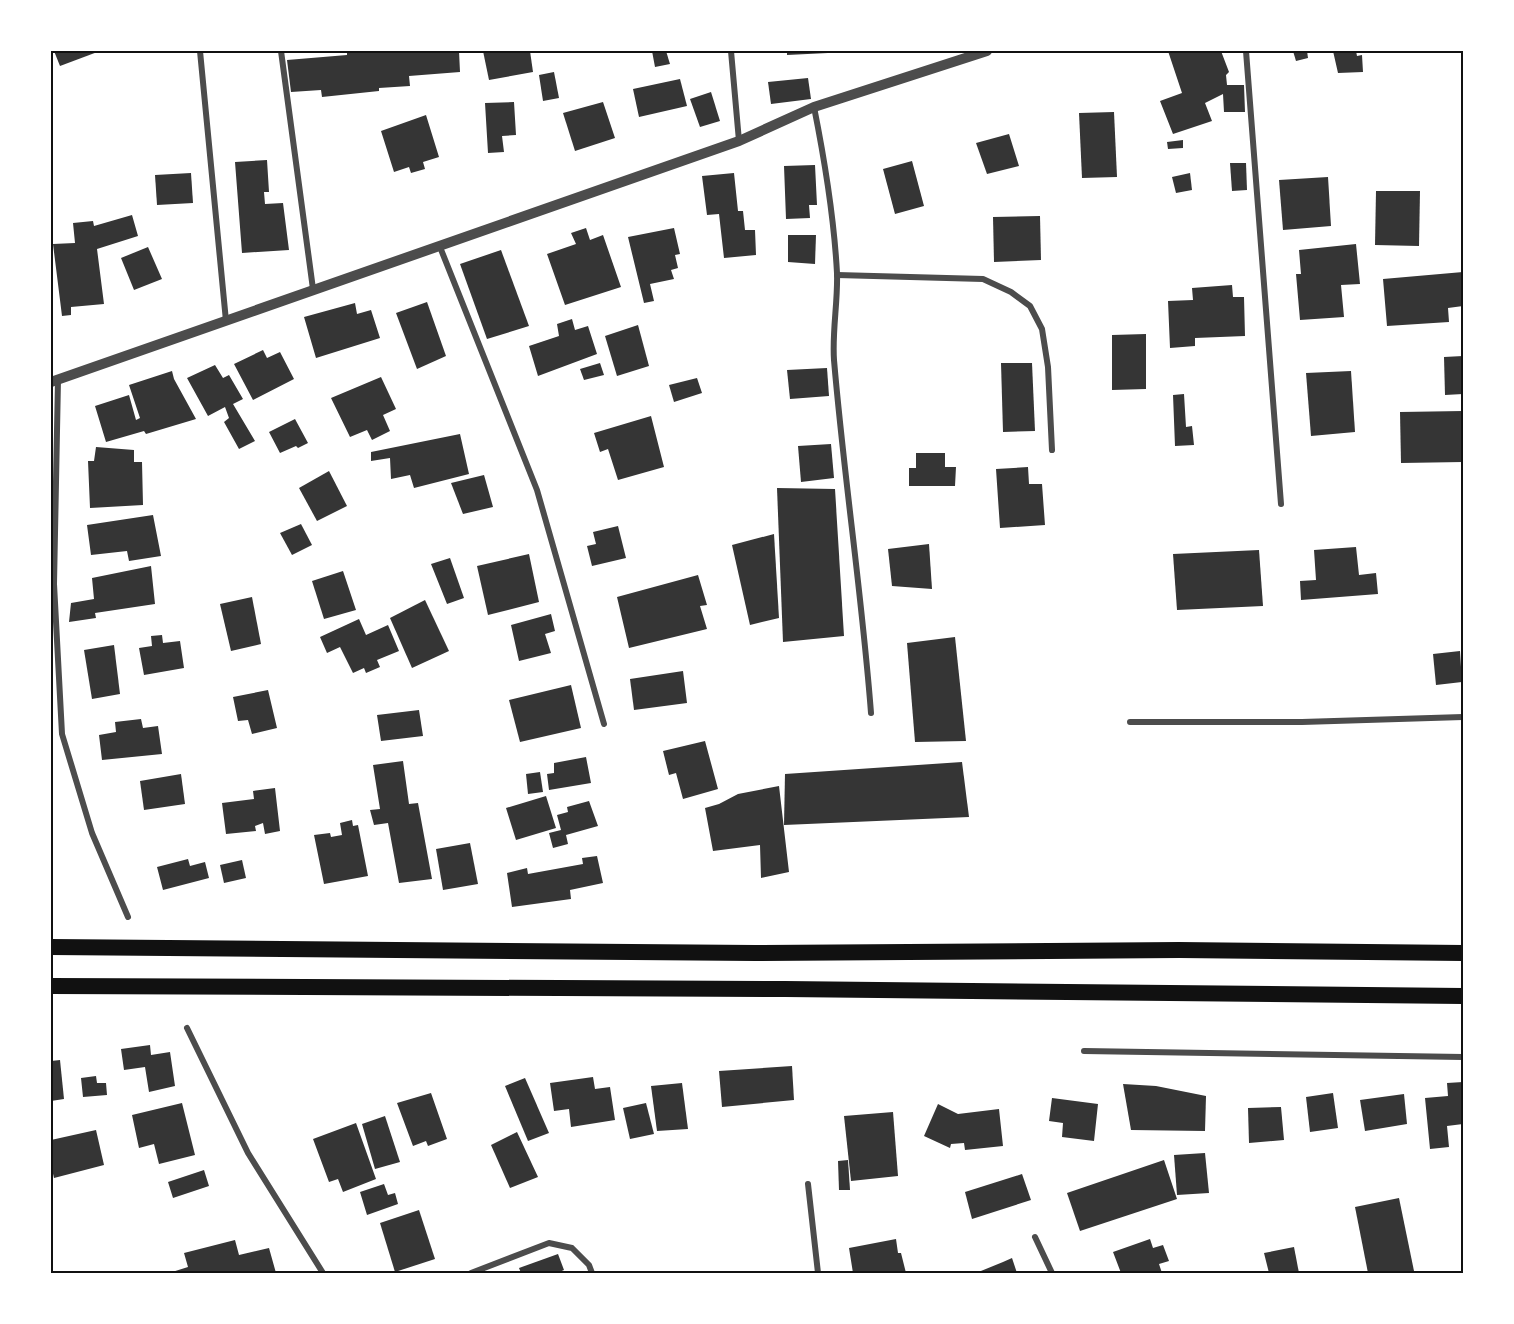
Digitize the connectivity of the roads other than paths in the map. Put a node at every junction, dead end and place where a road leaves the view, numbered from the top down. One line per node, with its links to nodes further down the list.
1 (200, 51): 11 (street)
2 (281, 51): 10 (street)
3 (731, 51): 7 (street)
4 (987, 51): 6 (street)
5 (1246, 51): 14 (street)
6 (814, 107): 7 (street); 9 (street)
7 (739, 141): 8 (street)
8 (440, 247): 10 (street); 18 (street)
9 (837, 275): 13 (street); 15 (street)
10 (313, 289): 11 (street)
11 (226, 321): 12 (street)
12 (55, 381): 19 (street)
13 (1052, 450)
14 (1281, 504)
15 (870, 713)
16 (1463, 717): 17 (street)
17 (1130, 722)
18 (604, 724)
19 (128, 917)
20 (51, 947): 21 (highway)
21 (1463, 953)
22 (51, 986): 23 (highway)
23 (1463, 996)
24 (187, 1028): 29 (street)
25 (1084, 1051): 26 (street)
26 (1463, 1057)
27 (808, 1184): 32 (street)
28 (1035, 1237): 33 (street)
29 (323, 1273)
30 (471, 1273): 31 (street)
31 (592, 1273)
32 (818, 1273)
33 (1052, 1273)

